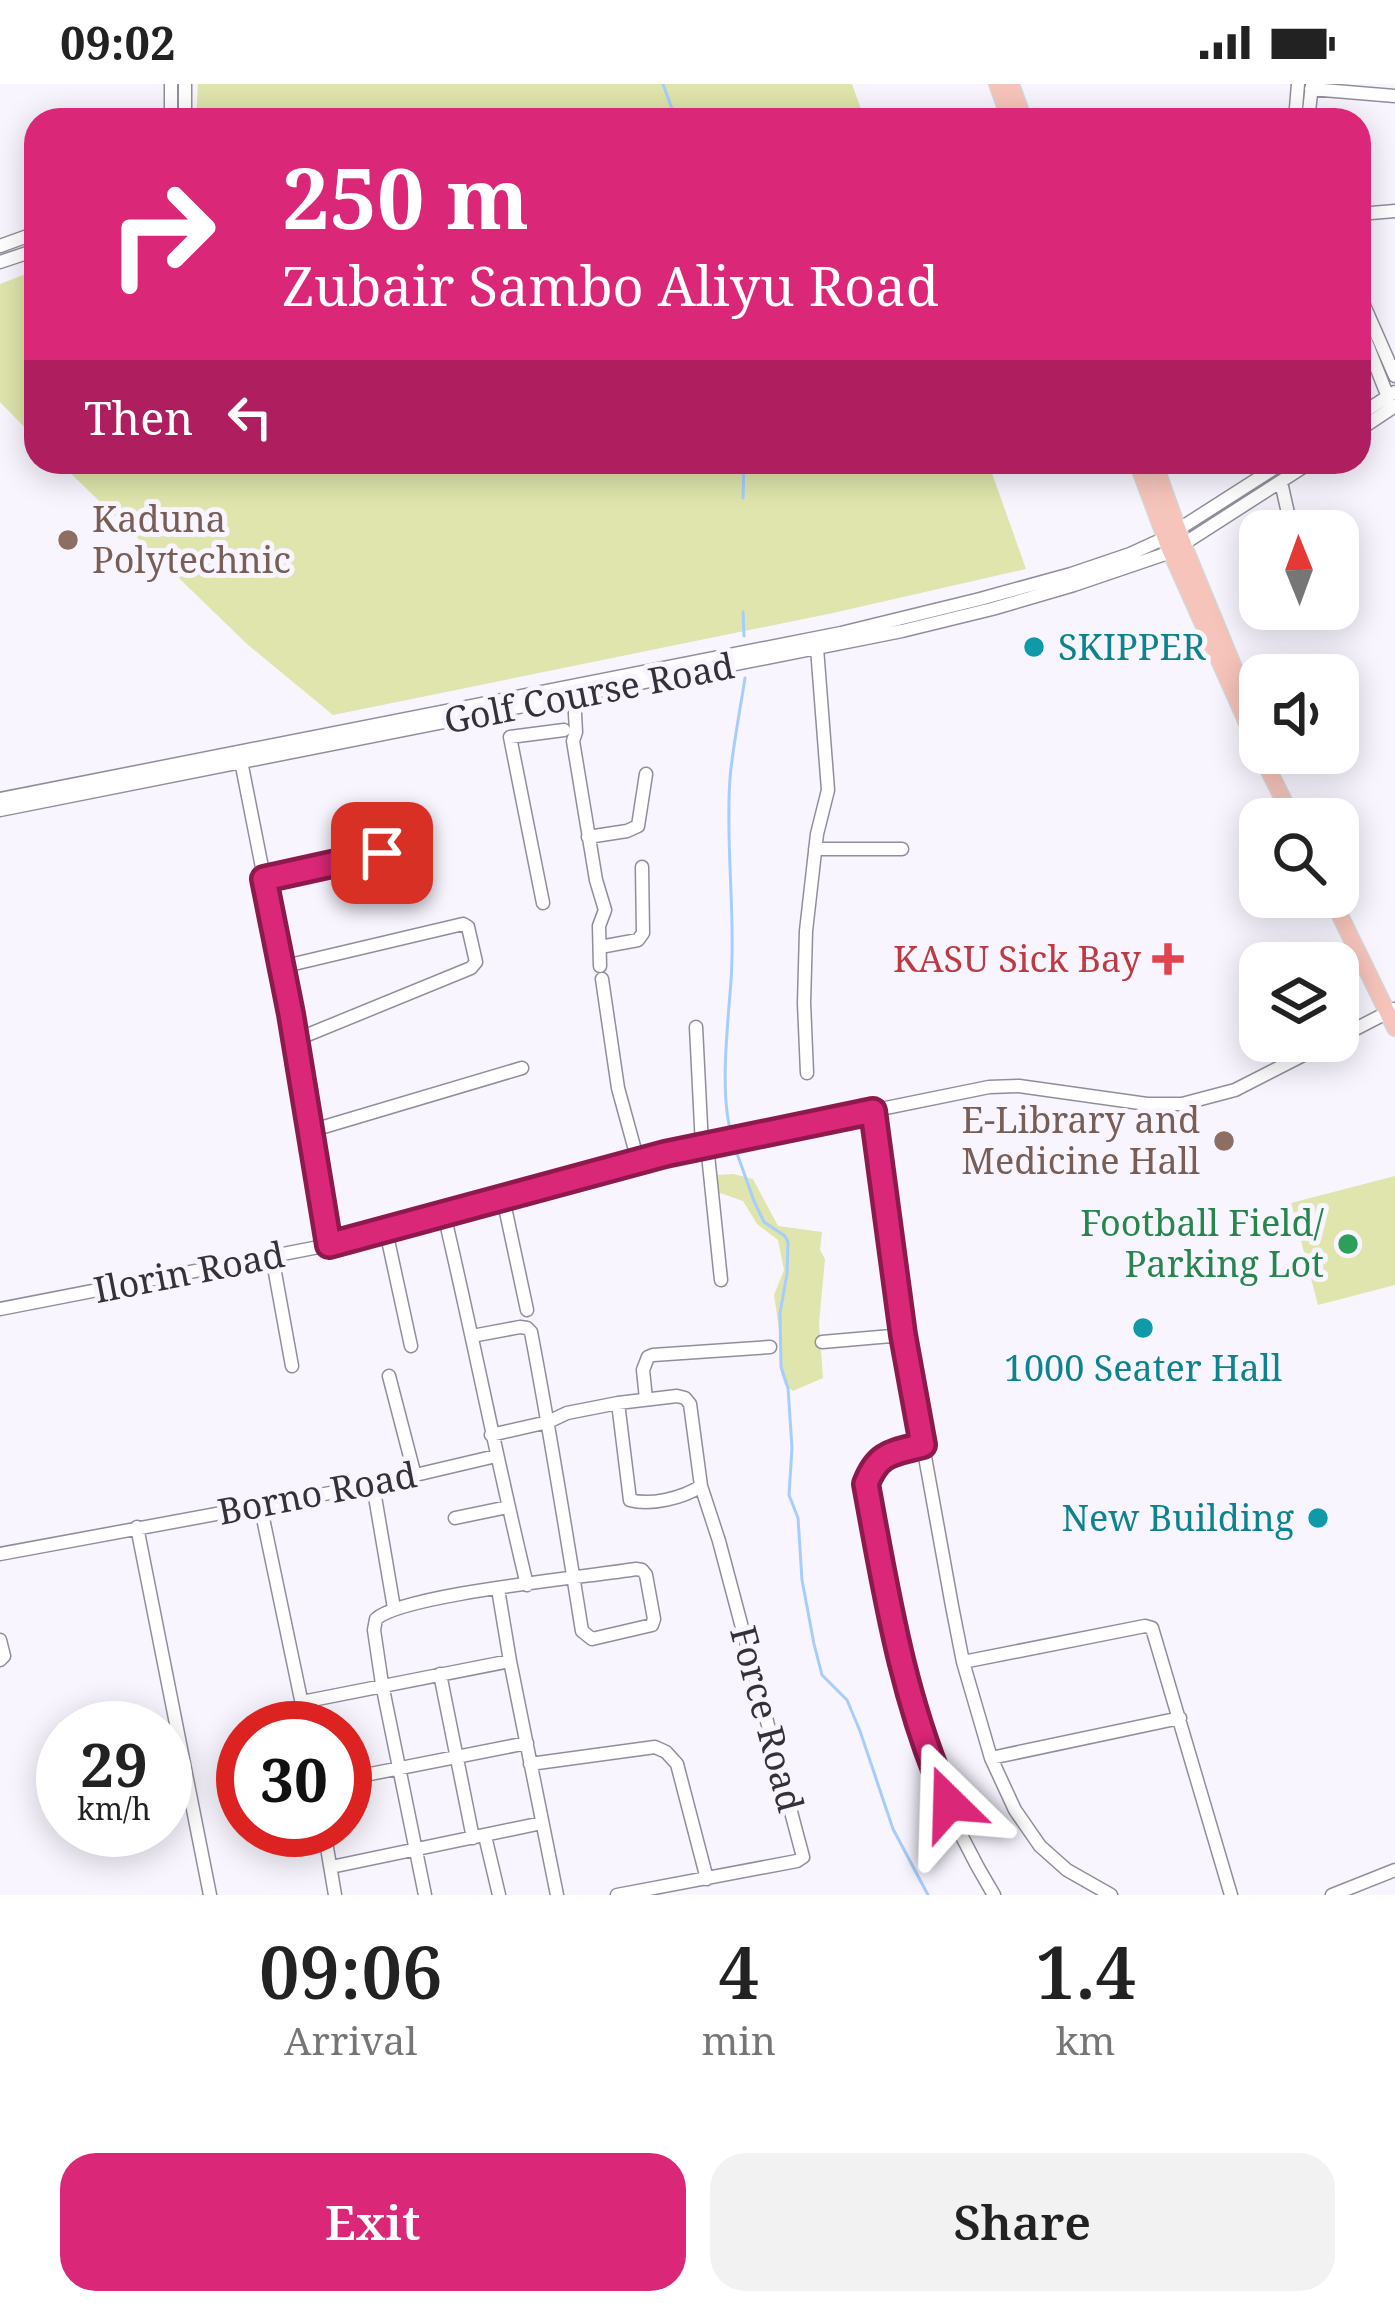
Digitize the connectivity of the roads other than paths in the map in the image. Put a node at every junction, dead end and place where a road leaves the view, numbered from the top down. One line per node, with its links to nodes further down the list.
1 (1307, 86): 2 (street)
2 (1395, 96)
3 (1371, 321): 5 (street)
4 (1371, 351): 6 (street)
5 (1395, 376)
6 (1392, 398)
7 (1143, 474): 13 (main road)
8 (1157, 474): 13 (main road)
9 (1268, 474): 13 (street)
10 (1293, 474): 11 (street)
11 (1281, 482): 12 (street); 13 (street)
12 (1287, 510)
13 (1175, 542): 14 (street, Golf Course Road); 16 (main road); 18 (main road)
14 (901, 625): 15 (street, Golf Course Road); 20 (street, Golf Course Road)
15 (817, 648): 17 (street, Golf Course Road); 26 (street)
16 (1239, 684)
17 (566, 698): 19 (street); 20 (street, Golf Course Road)
18 (1239, 701)
19 (568, 735): 24 (street); 30 (street)
20 (240, 757): 22 (street, Golf Course Road); 23 (street, Golf Course Road); 29 (street)
21 (646, 774): 24 (street)
22 (0, 799)
23 (0, 810)
24 (588, 837): 32 (street)
25 (421, 844): 29 (street)
26 (815, 849): 27 (street); 40 (street)
27 (902, 849)
28 (642, 867): 32 (street)
29 (264, 879): 33 (street)
30 (543, 903)
31 (1346, 918): 34 (main road)
32 (600, 947): 44 (street)
33 (281, 967): 37 (street); 37 (street)
34 (1393, 1015): 36 (street, Ilorin Road)
35 (696, 1028): 43 (street)
36 (1359, 1029)
37 (295, 1040): 42 (street)
38 (1289, 1062): 41 (street, Ilorin Road)
39 (522, 1068): 42 (street)
40 (807, 1073)
41 (873, 1111): 43 (street, Ilorin Road); 53 (street)
42 (310, 1131): 48 (street)
43 (705, 1145): 44 (street, Ilorin Road); 50 (street)
44 (638, 1161): 45 (street, Ilorin Road)
45 (503, 1198): 46 (street, Ilorin Road); 52 (street)
46 (444, 1214): 47 (street, Ilorin Road); 54 (street)
47 (386, 1231): 48 (street, Ilorin Road); 56 (street)
48 (329, 1245): 49 (street, Ilorin Road)
49 (272, 1256): 51 (street, Ilorin Road); 58 (street)
50 (721, 1280)
51 (0, 1310)
52 (527, 1310)
53 (903, 1335): 55 (street); 64 (street)
54 (472, 1336): 62 (street); 63 (street)
55 (822, 1342)
56 (411, 1346)
57 (770, 1348): 60 (street)
58 (292, 1366)
59 (389, 1376): 66 (street)
60 (646, 1400): 61 (street); 68 (street, Force Road)
61 (618, 1403): 62 (street); 68 (street)
62 (548, 1422): 63 (street); 74 (street)
63 (491, 1436): 65 (street)
64 (923, 1445): 81 (street); 107 (street)
65 (496, 1456): 66 (street, Borno Road); 70 (street)
66 (416, 1476): 67 (street, Borno Road)
67 (374, 1485): 69 (street, Borno Road); 77 (street)
68 (701, 1486): 99 (street, Force Road)
69 (260, 1504): 72 (street, Borno Road); 84 (street)
70 (508, 1507): 71 (street); 75 (street)
71 (455, 1518)
72 (137, 1527): 73 (street, Borno Road); 101 (street)
73 (0, 1554)
74 (574, 1580): 74 (street); 75 (street)
75 (527, 1585): 76 (street)
76 (498, 1589): 77 (street); 80 (street)
77 (394, 1608): 83 (street)
78 (0, 1640): 79 (street)
79 (0, 1660)
80 (510, 1661): 82 (street); 87 (street)
81 (963, 1662): 86 (street); 89 (street)
82 (440, 1675): 83 (street); 88 (street)
83 (382, 1684): 85 (street); 91 (street)
84 (302, 1701)
85 (306, 1701)
86 (1180, 1718): 89 (street); 109 (street)
87 (526, 1744): 88 (street); 90 (street)
88 (455, 1757): 91 (street); 94 (street)
89 (992, 1758): 108 (street)
90 (530, 1764): 93 (street); 99 (street)
91 (398, 1767): 92 (street); 95 (street)
92 (372, 1773)
93 (542, 1823): 94 (street); 105 (street)
94 (479, 1837): 95 (street); 104 (street)
95 (415, 1849): 97 (street); 103 (street)
96 (329, 1857): 97 (street)
97 (331, 1867): 102 (street)
98 (1395, 1870): 100 (street)
99 (706, 1880): 106 (street, Force Road)
100 (1355, 1891): 110 (street)
101 (210, 1895)
102 (335, 1895)
103 (425, 1895)
104 (499, 1895)
105 (557, 1895)
106 (616, 1895)
107 (994, 1895)
108 (1111, 1895)
109 (1231, 1895)
110 (1332, 1895)

